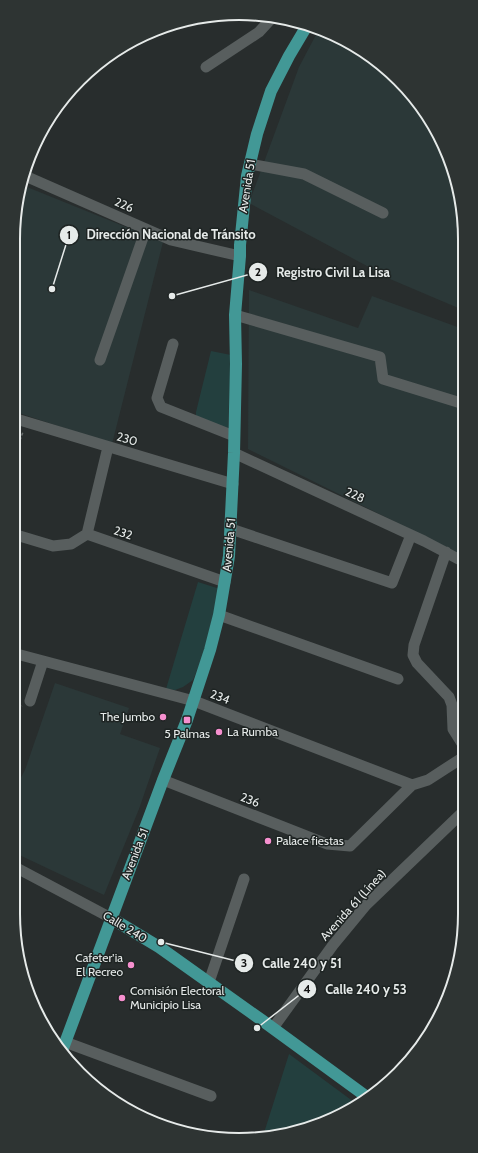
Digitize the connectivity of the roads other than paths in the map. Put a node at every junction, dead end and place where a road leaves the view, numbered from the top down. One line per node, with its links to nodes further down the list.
1 (268, 22): 3 (street)
2 (304, 30): 4 (main road, Avenida 51)
3 (206, 67)
4 (250, 164): 6 (street); 8 (main road, Avenida 51)
5 (29, 177): 7 (street, 226)
6 (383, 213)
7 (146, 229): 8 (street, 226); 11 (street)
8 (240, 256): 9 (main road, Avenida 51)
9 (235, 315): 12 (street); 14 (main road, Avenida 51)
10 (173, 344): 14 (street)
11 (100, 360)
12 (458, 402)
13 (20, 420): 15 (street, 230)
14 (234, 436): 16 (main road, Avenida 51)
15 (108, 447): 17 (street, 230); 19 (street)
16 (234, 453): 17 (main road, Avenida 51); 20 (street, 228)
17 (233, 484): 18 (main road, Avenida 51)
18 (231, 529): 20 (street); 24 (main road, Avenida 51)
19 (87, 534): 21 (street); 24 (street, 232)
20 (411, 535): 22 (street, 228)
21 (20, 536)
22 (446, 552): 23 (street, 228); 31 (street)
23 (458, 559)
24 (226, 582): 25 (main road, Avenida 51)
25 (219, 616): 28 (street); 30 (main road, Avenida 51)
26 (20, 655): 27 (street, 234)
27 (43, 661): 29 (street); 30 (street, 234)
28 (398, 679)
29 (30, 701)
30 (194, 701): 33 (main road, Avenida 51); 34 (street, 234)
31 (458, 738)
32 (458, 761): 34 (street)
33 (163, 780): 34 (street, 236); 38 (main road, Avenida 51)
34 (412, 785)
35 (458, 817): 40 (street, Avenida 61 (Línea))
36 (20, 870): 38 (street, Calle 240)
37 (244, 879): 39 (street)
38 (112, 918): 39 (main road, Calle 240); 41 (main road, Avenida 51)
39 (209, 982): 40 (main road, Calle 240)
40 (273, 1028): 42 (main road, Calle 240)
41 (64, 1046): 43 (street)
42 (363, 1094)
43 (211, 1096)

